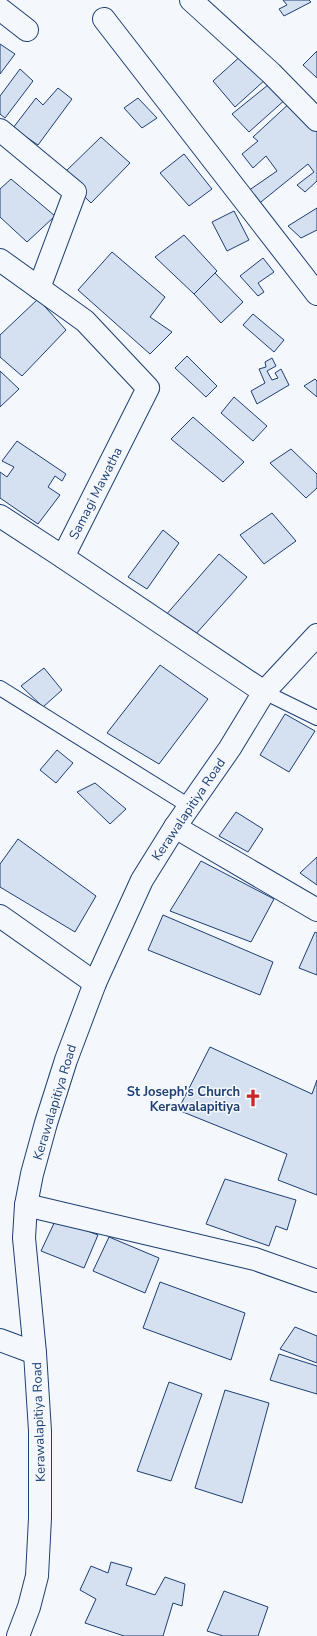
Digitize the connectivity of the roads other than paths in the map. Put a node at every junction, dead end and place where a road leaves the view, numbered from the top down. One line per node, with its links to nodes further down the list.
1 (191, 0): 5 (street)
2 (0, 9): 4 (street)
3 (104, 19): 9 (street)
4 (27, 30)
5 (317, 120)
6 (0, 130): 8 (street)
7 (0, 260): 8 (street, Samagi Mawatha)
8 (39, 288): 11 (street, Samagi Mawatha)
9 (317, 294)
10 (0, 516): 11 (street)
11 (63, 557): 14 (street)
12 (317, 635): 14 (street, Kerawalapitiya Road)
13 (0, 688): 16 (lane)
14 (264, 692): 15 (lane); 16 (street, Kerawalapitiya Road)
15 (317, 718)
16 (189, 806): 17 (street, Kerawalapitiya Road)
17 (174, 827): 18 (street); 20 (street, Kerawalapitiya Road)
18 (317, 910)
19 (0, 916): 20 (street)
20 (95, 983): 21 (street, Kerawalapitiya Road)
21 (26, 1205): 22 (street); 24 (street, Kerawalapitiya Road)
22 (317, 1281)
23 (0, 1340): 24 (street)
24 (35, 1353): 25 (street, Kerawalapitiya Road)
25 (18, 1636)

